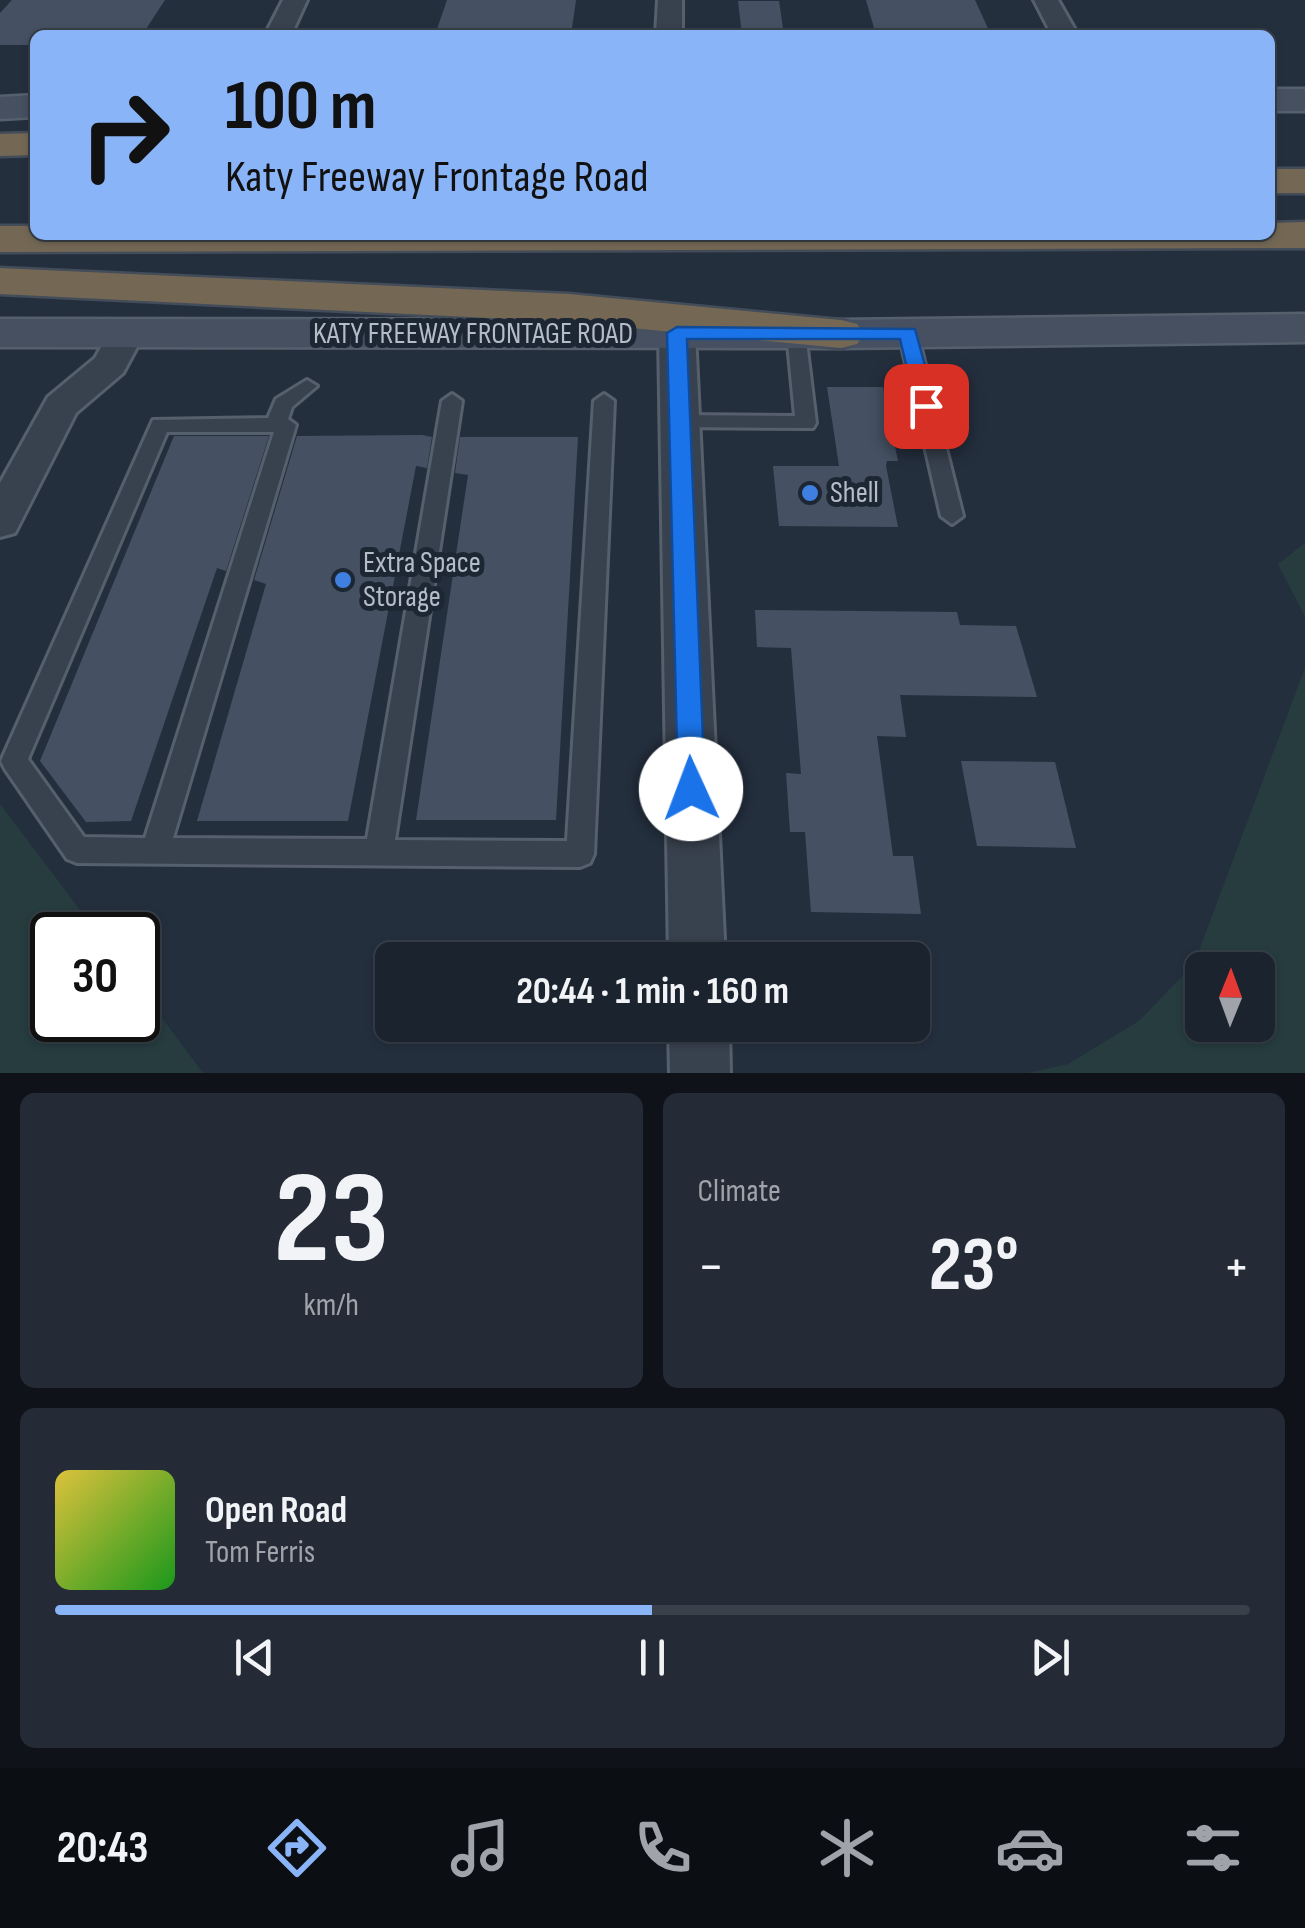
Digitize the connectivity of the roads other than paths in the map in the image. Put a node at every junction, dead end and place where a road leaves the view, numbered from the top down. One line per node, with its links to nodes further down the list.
1 (294, 0): 4 (street)
2 (670, 0): 5 (street)
3 (1046, 0): 6 (street)
4 (280, 30)
5 (670, 30)
6 (1062, 30)
7 (1275, 100): 8 (main road)
8 (1305, 100)
9 (30, 106): 10 (main road)
10 (0, 108)
11 (30, 144): 12 (highway)
12 (0, 145)
13 (0, 179): 14 (highway)
14 (30, 180)
15 (1275, 180): 16 (highway)
16 (1305, 180)
17 (1275, 235): 18 (highway)
18 (1305, 235)
19 (0, 238): 20 (highway)
20 (30, 238)
21 (0, 281): 27 (highway)
22 (1305, 328): 25 (main road, KATY FREEWAY FRONTAGE ROAD)
23 (0, 333): 26 (main road, KATY FREEWAY FRONTAGE ROAD)
24 (677, 333): 26 (main road, KATY FREEWAY FRONTAGE ROAD); 27 (main road, KATY FREEWAY FRONTAGE ROAD); 31 (street)
25 (908, 333): 27 (main road, KATY FREEWAY FRONTAGE ROAD); 33 (lane)
26 (126, 334): 34 (street)
27 (819, 334): 31 (lane)
28 (307, 386): 32 (lane)
29 (452, 401): 36 (lane)
30 (604, 402): 36 (lane)
31 (680, 422): 37 (street)
32 (276, 425): 35 (lane); 35 (lane)
33 (952, 516)
34 (0, 522)
35 (155, 850): 36 (lane)
36 (379, 852)
37 (696, 942)
38 (699, 1042): 39 (street)
39 (700, 1073)

